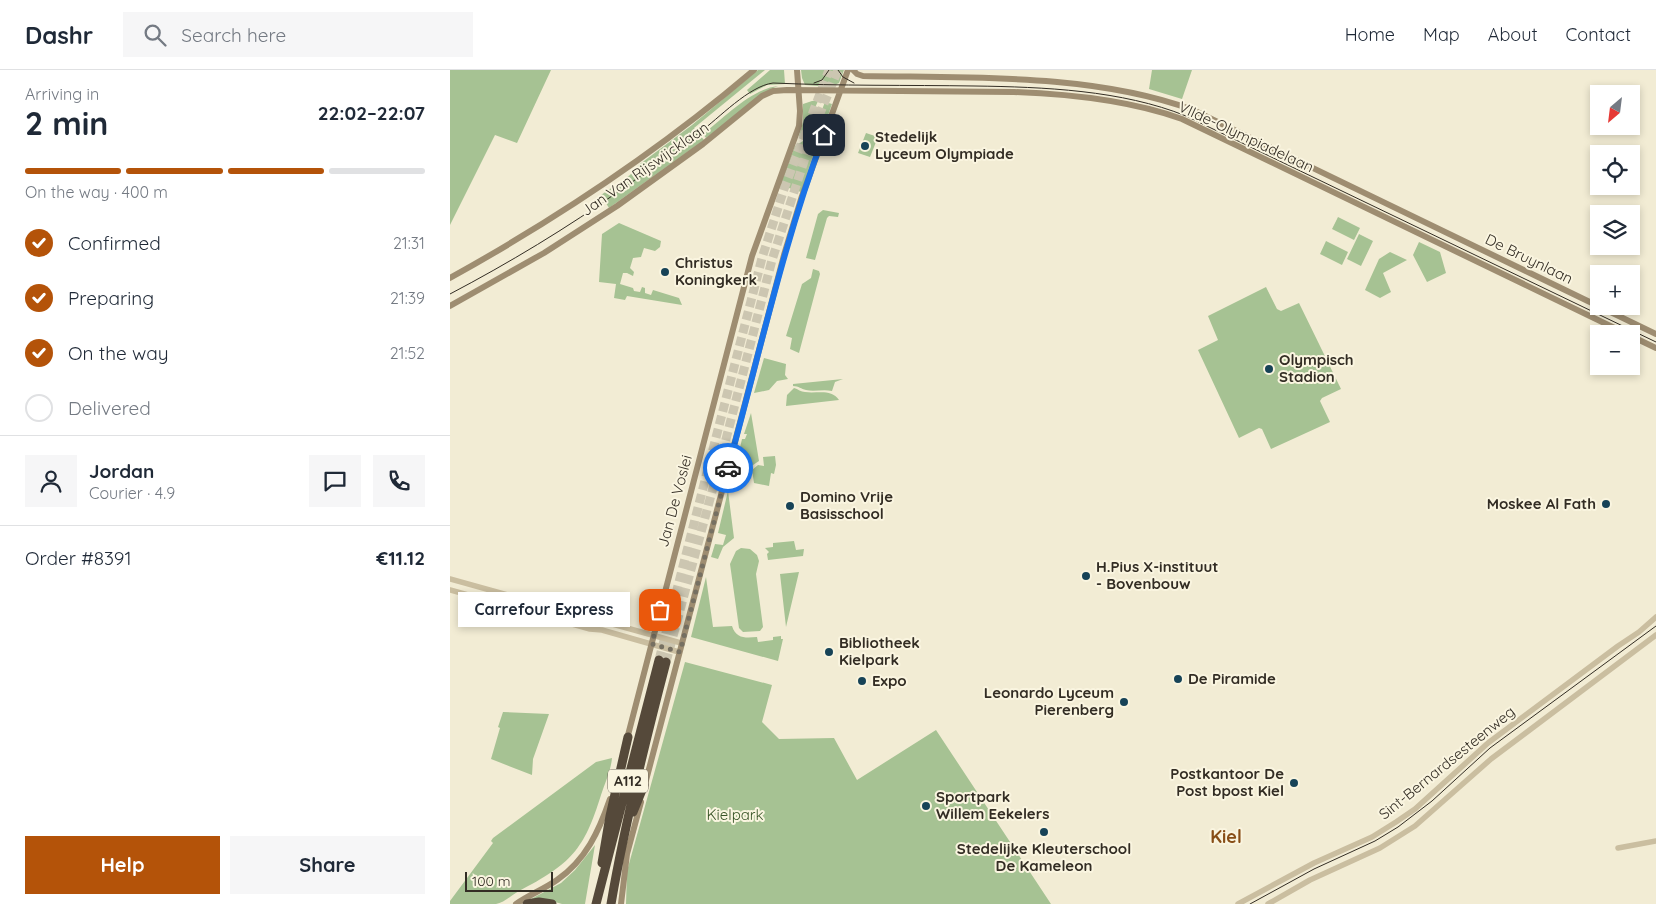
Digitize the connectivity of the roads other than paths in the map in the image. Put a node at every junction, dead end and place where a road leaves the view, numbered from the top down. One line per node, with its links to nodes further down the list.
1 (754, 70): 9 (main road, Jan Van Rijswijcklaan)
2 (797, 70): 5 (main road, Jan De Voslei)
3 (848, 70): 6 (main road)
4 (853, 70): 7 (main road, VIIde-Olympiadelaan)
5 (799, 90): 6 (main road, Jan Van Rijswijcklaan); 10 (main road, Jan Van Rijswijcklaan); 19 (main road, Jan De Voslei)
6 (840, 90): 8 (main road, VIIde-Olympiadelaan); 20 (main road)
7 (1444, 232): 12 (main road, De Bruynlaan)
8 (1448, 248): 11 (main road, De Bruynlaan)
9 (450, 278)
10 (450, 306)
11 (1608, 325)
12 (1656, 334)
13 (1640, 340): 14 (main road)
14 (1656, 348)
15 (450, 579): 19 (street)
16 (450, 590): 21 (street)
17 (1656, 617): 34 (street, Sint-Bernardsesteenweg)
18 (1656, 635): 35 (street, Sint-Bernardsesteenweg)
19 (654, 636): 20 (street); 21 (main road, Jan De Voslei)
20 (682, 643): 22 (main road)
21 (652, 644): 22 (street); 23 (main road, Jan De Voslei)
22 (680, 652): 24 (main road)
23 (628, 737): 28 (highway); 29 (main road, Jan De Voslei)
24 (644, 785): 27 (highway); 33 (main road)
25 (1656, 841): 26 (street)
26 (1618, 848)
27 (620, 850): 28 (highway, A112); 32 (highway, A112)
28 (596, 903)
29 (516, 904)
30 (527, 904): 31 (highway)
31 (552, 904)
32 (611, 904)
33 (621, 904)
34 (1238, 904)
35 (1268, 904)

